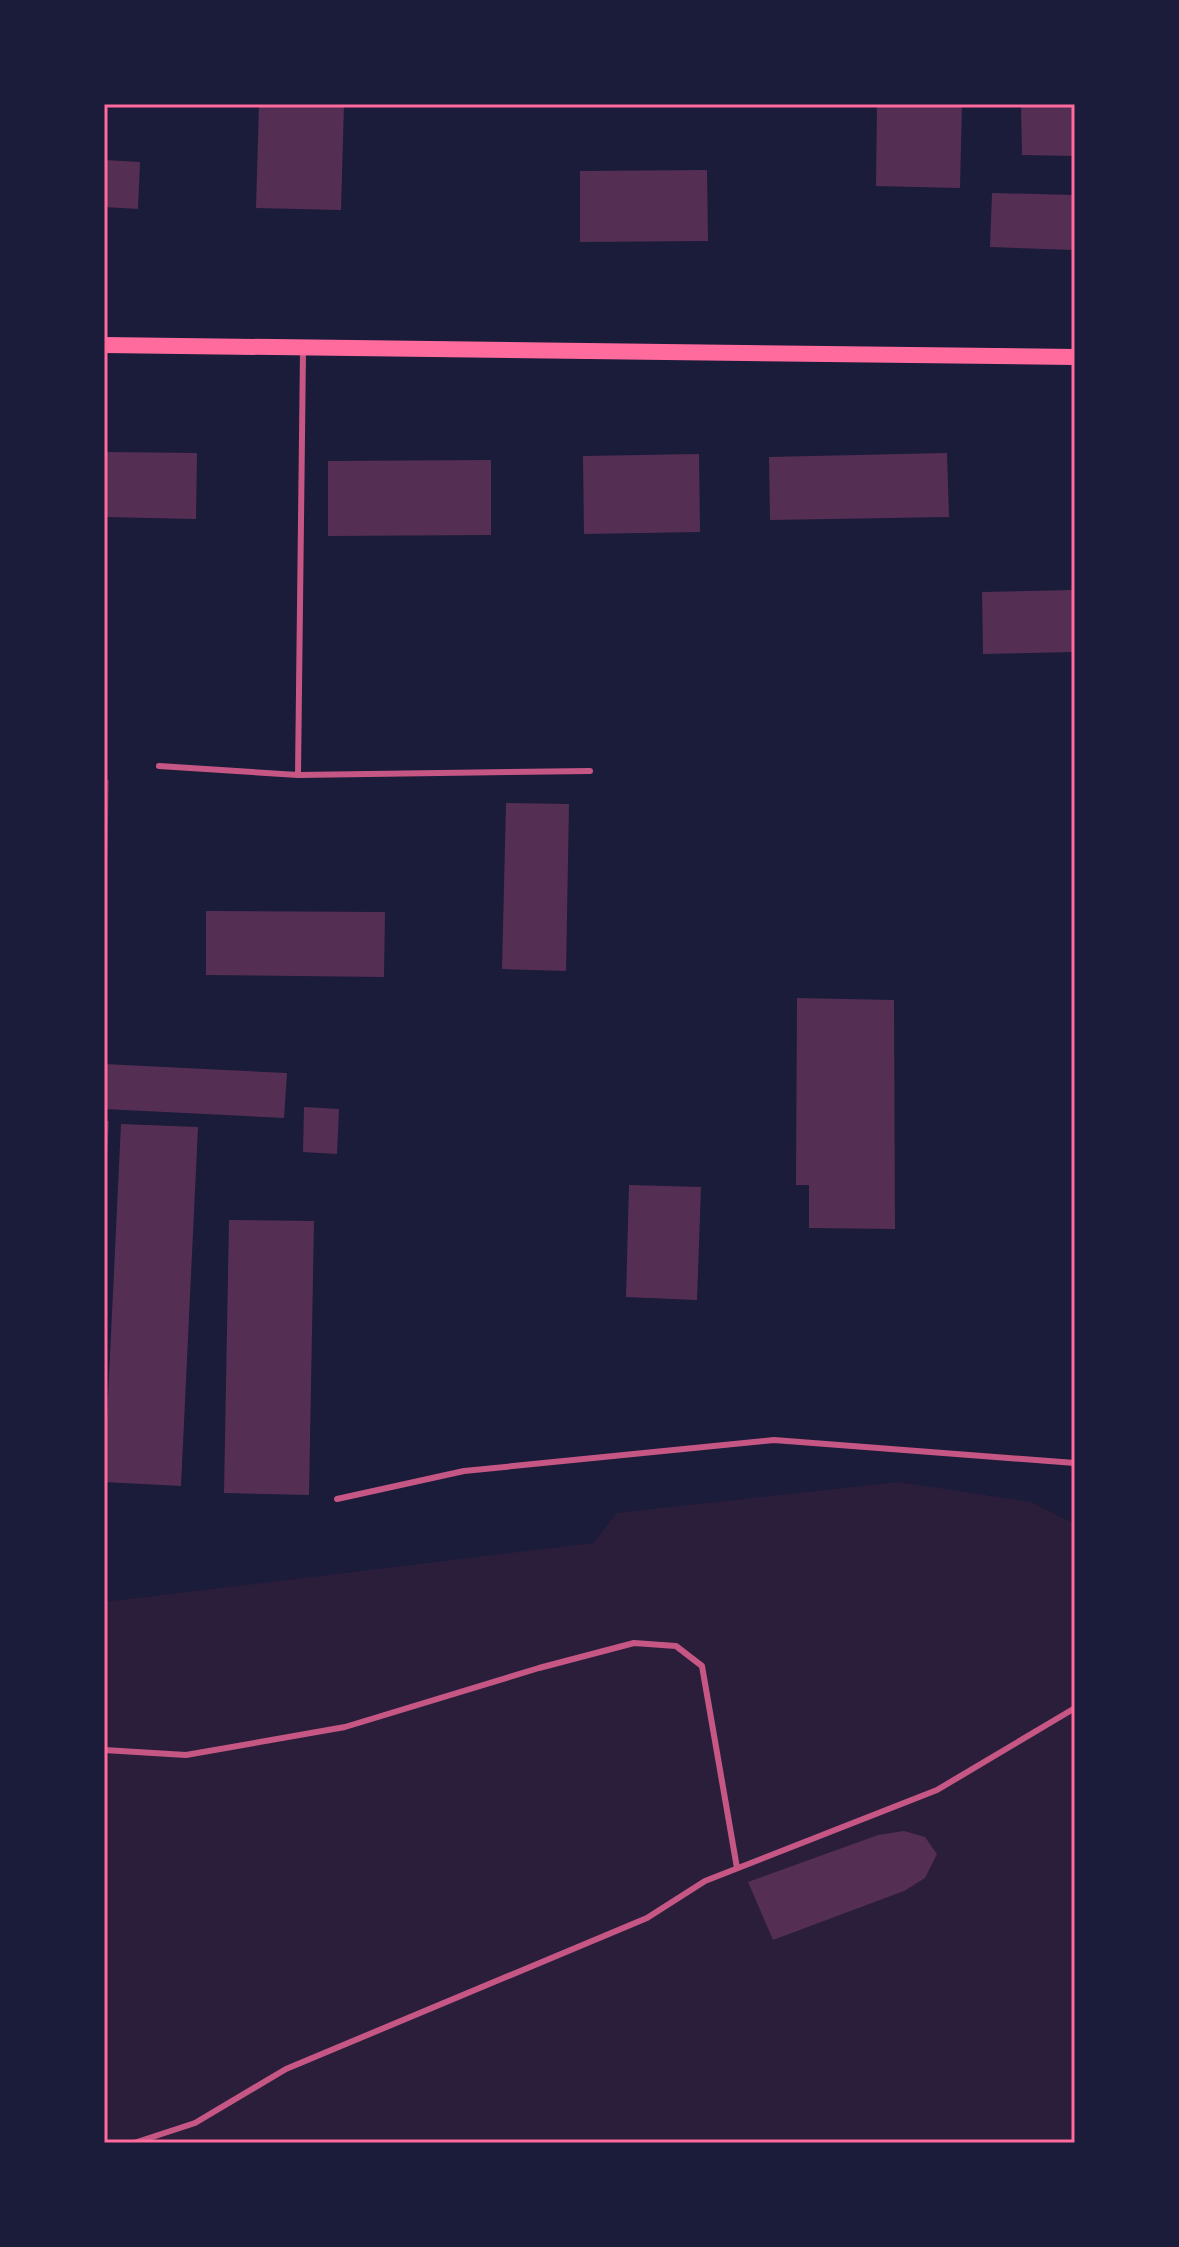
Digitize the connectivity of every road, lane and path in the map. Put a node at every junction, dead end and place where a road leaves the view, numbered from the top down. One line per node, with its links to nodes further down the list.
1 (104, 345): 2 (main road)
2 (303, 347): 3 (main road); 6 (lane)
3 (1075, 357)
4 (159, 766): 6 (lane)
5 (590, 771): 6 (lane)
6 (298, 775)
7 (1075, 1463): 8 (lane)
8 (337, 1499)
9 (1075, 1708): 11 (lane)
10 (104, 1750): 11 (lane)
11 (737, 1868): 12 (lane)
12 (134, 2143)

